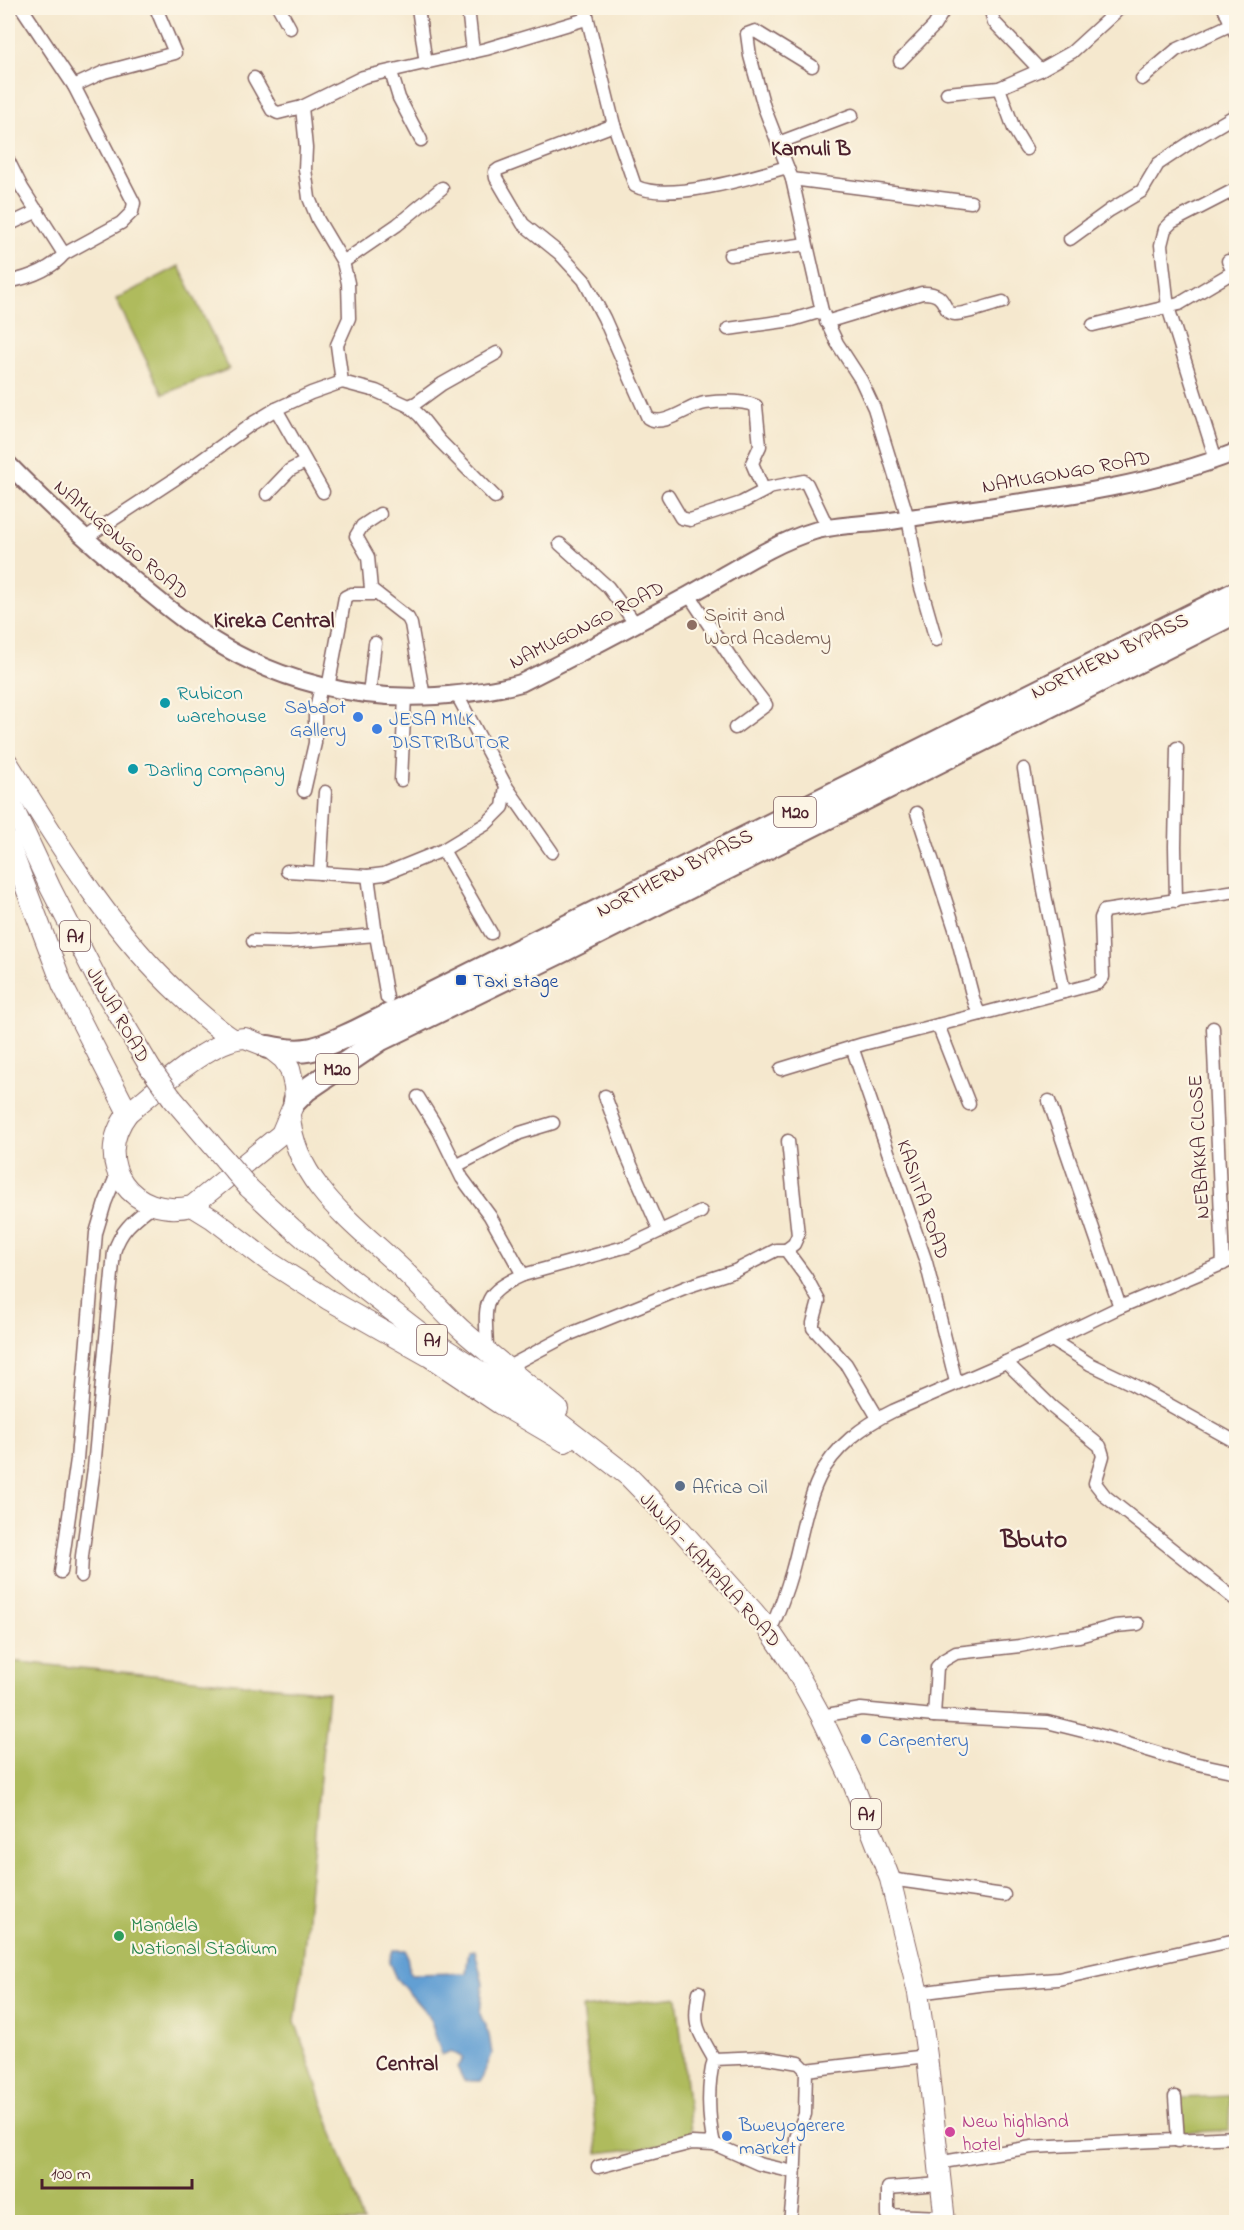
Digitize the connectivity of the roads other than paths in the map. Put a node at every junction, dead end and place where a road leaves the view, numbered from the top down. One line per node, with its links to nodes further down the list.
1 (22, 8): 21 (street)
2 (156, 8): 21 (street)
3 (279, 8): 11 (street)
4 (418, 8): 15 (street)
5 (468, 8): 13 (street)
6 (945, 8): 14 (street)
7 (990, 8): 17 (street)
8 (1120, 8): 17 (street)
9 (1224, 8): 12 (street)
10 (585, 13): 13 (street); 27 (street)
11 (290, 28)
12 (1234, 29): 20 (street)
13 (473, 52): 15 (street)
14 (900, 61)
15 (426, 64): 18 (street)
16 (812, 66): 29 (street)
17 (1040, 70): 22 (street)
18 (391, 72): 24 (street); 28 (street)
19 (254, 78): 24 (street)
20 (1142, 79)
21 (74, 86): 40 (street)
22 (999, 88): 23 (street); 30 (street)
23 (947, 93)
24 (302, 107): 43 (street)
25 (852, 115): 29 (street)
26 (1236, 115): 38 (street)
27 (614, 124): 32 (street); 58 (street)
28 (420, 140)
29 (778, 143): 32 (street)
30 (1026, 149)
31 (8, 160): 36 (street)
32 (790, 173): 35 (street); 39 (street)
33 (442, 188): 43 (street)
34 (1236, 189): 46 (street)
35 (971, 202)
36 (38, 211): 37 (street); 40 (street)
37 (8, 225)
38 (1070, 239)
39 (806, 244): 41 (street); 47 (street)
40 (64, 254): 44 (street)
41 (730, 255)
42 (1228, 261): 46 (street)
43 (343, 262): 51 (street)
44 (8, 282)
45 (1003, 302): 47 (street)
46 (1168, 307): 48 (street); 55 (street)
47 (824, 317): 49 (street); 64 (street)
48 (1093, 325)
49 (728, 330)
50 (497, 353): 52 (street)
51 (342, 382): 52 (street); 53 (street)
52 (409, 406): 62 (street)
53 (276, 409): 56 (street); 66 (street)
54 (1236, 452): 55 (main road, NAMUGONGO ROAD)
55 (1216, 460): 64 (main road, NAMUGONGO ROAD)
56 (305, 462): 59 (street); 60 (street)
57 (8, 464): 66 (main road, NAMUGONGO ROAD)
58 (766, 490): 61 (street); 65 (street)
59 (323, 492)
60 (267, 494)
61 (669, 496)
62 (495, 497)
63 (380, 513): 69 (street)
64 (908, 518): 65 (main road, NAMUGONGO ROAD); 73 (street)
65 (828, 528): 70 (main road, NAMUGONGO ROAD)
66 (85, 538): 75 (main road, NAMUGONGO ROAD)
67 (560, 543): 72 (street)
68 (1236, 593): 107 (highway, NORTHERN BYPASS / M20)
69 (377, 594): 75 (street); 79 (street)
70 (689, 595): 72 (main road, NAMUGONGO ROAD); 80 (street)
71 (1236, 612): 114 (highway, NORTHERN BYPASS / M20)
72 (635, 623): 77 (main road, NAMUGONGO ROAD)
73 (936, 640)
74 (375, 643): 76 (street)
75 (325, 687): 76 (main road, NAMUGONGO ROAD); 86 (street)
76 (369, 694): 78 (main road, NAMUGONGO ROAD)
77 (457, 694): 79 (main road, NAMUGONGO ROAD); 85 (street)
78 (405, 697): 79 (main road, NAMUGONGO ROAD); 84 (street)
79 (424, 697)
80 (735, 728)
81 (1178, 748): 97 (street)
82 (8, 763): 106 (highway)
83 (1024, 769): 101 (street)
84 (400, 780)
85 (506, 786): 91 (street); 92 (street)
86 (304, 791)
87 (324, 792): 94 (street)
88 (8, 797): 120 (highway, JINJA ROAD / A1, bridge)
89 (917, 813): 103 (street)
90 (8, 841): 115 (highway)
91 (443, 850): 95 (street); 98 (street)
92 (552, 852)
93 (287, 872): 94 (street)
94 (320, 873): 95 (street)
95 (368, 876): 99 (street)
96 (1236, 891): 97 (street)
97 (1176, 901): 101 (street)
98 (490, 933)
99 (376, 935): 100 (street); 102 (street)
100 (253, 941)
101 (1064, 992): 103 (street)
102 (387, 998)
103 (981, 1014): 104 (street)
104 (938, 1025): 108 (street); 113 (street)
105 (1213, 1028): 127 (street, NEBAKKA CLOSE)
106 (233, 1039): 107 (highway); 115 (highway)
107 (268, 1047): 114 (highway)
108 (852, 1047): 109 (street); 134 (street, KASIITA ROAD)
109 (782, 1069)
110 (605, 1096): 124 (street)
111 (418, 1097): 118 (street)
112 (1049, 1101): 129 (street)
113 (969, 1104)
114 (293, 1107): 122 (highway); 131 (highway)
115 (128, 1113): 119 (highway)
116 (553, 1123): 118 (street)
117 (788, 1142): 125 (street)
118 (456, 1166): 128 (street)
119 (117, 1174): 121 (highway); 138 (street)
120 (249, 1188): 137 (highway, JINJA - KAMPALA ROAD / A1)
121 (153, 1205): 122 (highway); 139 (street)
122 (192, 1206): 137 (highway)
123 (701, 1212): 124 (street)
124 (660, 1231): 128 (street)
125 (786, 1250): 133 (street); 135 (street)
126 (1236, 1258): 127 (street)
127 (1223, 1264): 129 (street)
128 (523, 1275): 131 (street)
129 (1120, 1306): 130 (street)
130 (1052, 1340): 132 (street); 136 (street)
131 (487, 1350): 133 (highway)
132 (1006, 1362): 134 (street); 140 (street)
133 (506, 1368): 137 (highway)
134 (956, 1382): 135 (street)
135 (878, 1418): 142 (street)
136 (1236, 1442)
137 (628, 1476): 142 (highway, JINJA - KAMPALA ROAD / A1)
138 (61, 1572)
139 (81, 1576)
140 (1236, 1600)
141 (1138, 1624): 144 (street)
142 (770, 1631): 143 (highway, JINJA - KAMPALA ROAD / A1)
143 (821, 1716): 144 (street); 146 (highway, JINJA - KAMPALA ROAD / A1)
144 (934, 1716): 145 (street)
145 (1236, 1772)
146 (890, 1879): 147 (street); 150 (highway, JINJA - KAMPALA ROAD / A1)
147 (1004, 1895)
148 (1236, 1940): 150 (street)
149 (699, 1992): 152 (street)
150 (918, 1993): 151 (highway, JINJA - KAMPALA ROAD / A1)
151 (927, 2056): 153 (street); 158 (highway, JINJA - KAMPALA ROAD / A1)
152 (714, 2059): 153 (street); 157 (street)
153 (806, 2070): 160 (street)
154 (1175, 2097): 156 (street)
155 (1236, 2137): 156 (street)
156 (1178, 2141): 158 (street)
157 (714, 2144): 159 (street); 160 (street)
158 (937, 2163): 161 (highway, JINJA - KAMPALA ROAD / A1)
159 (598, 2167)
160 (794, 2172): 163 (street)
161 (940, 2184): 162 (highway, JINJA - KAMPALA ROAD / A1); 162 (street)
162 (944, 2220)
163 (790, 2223)

